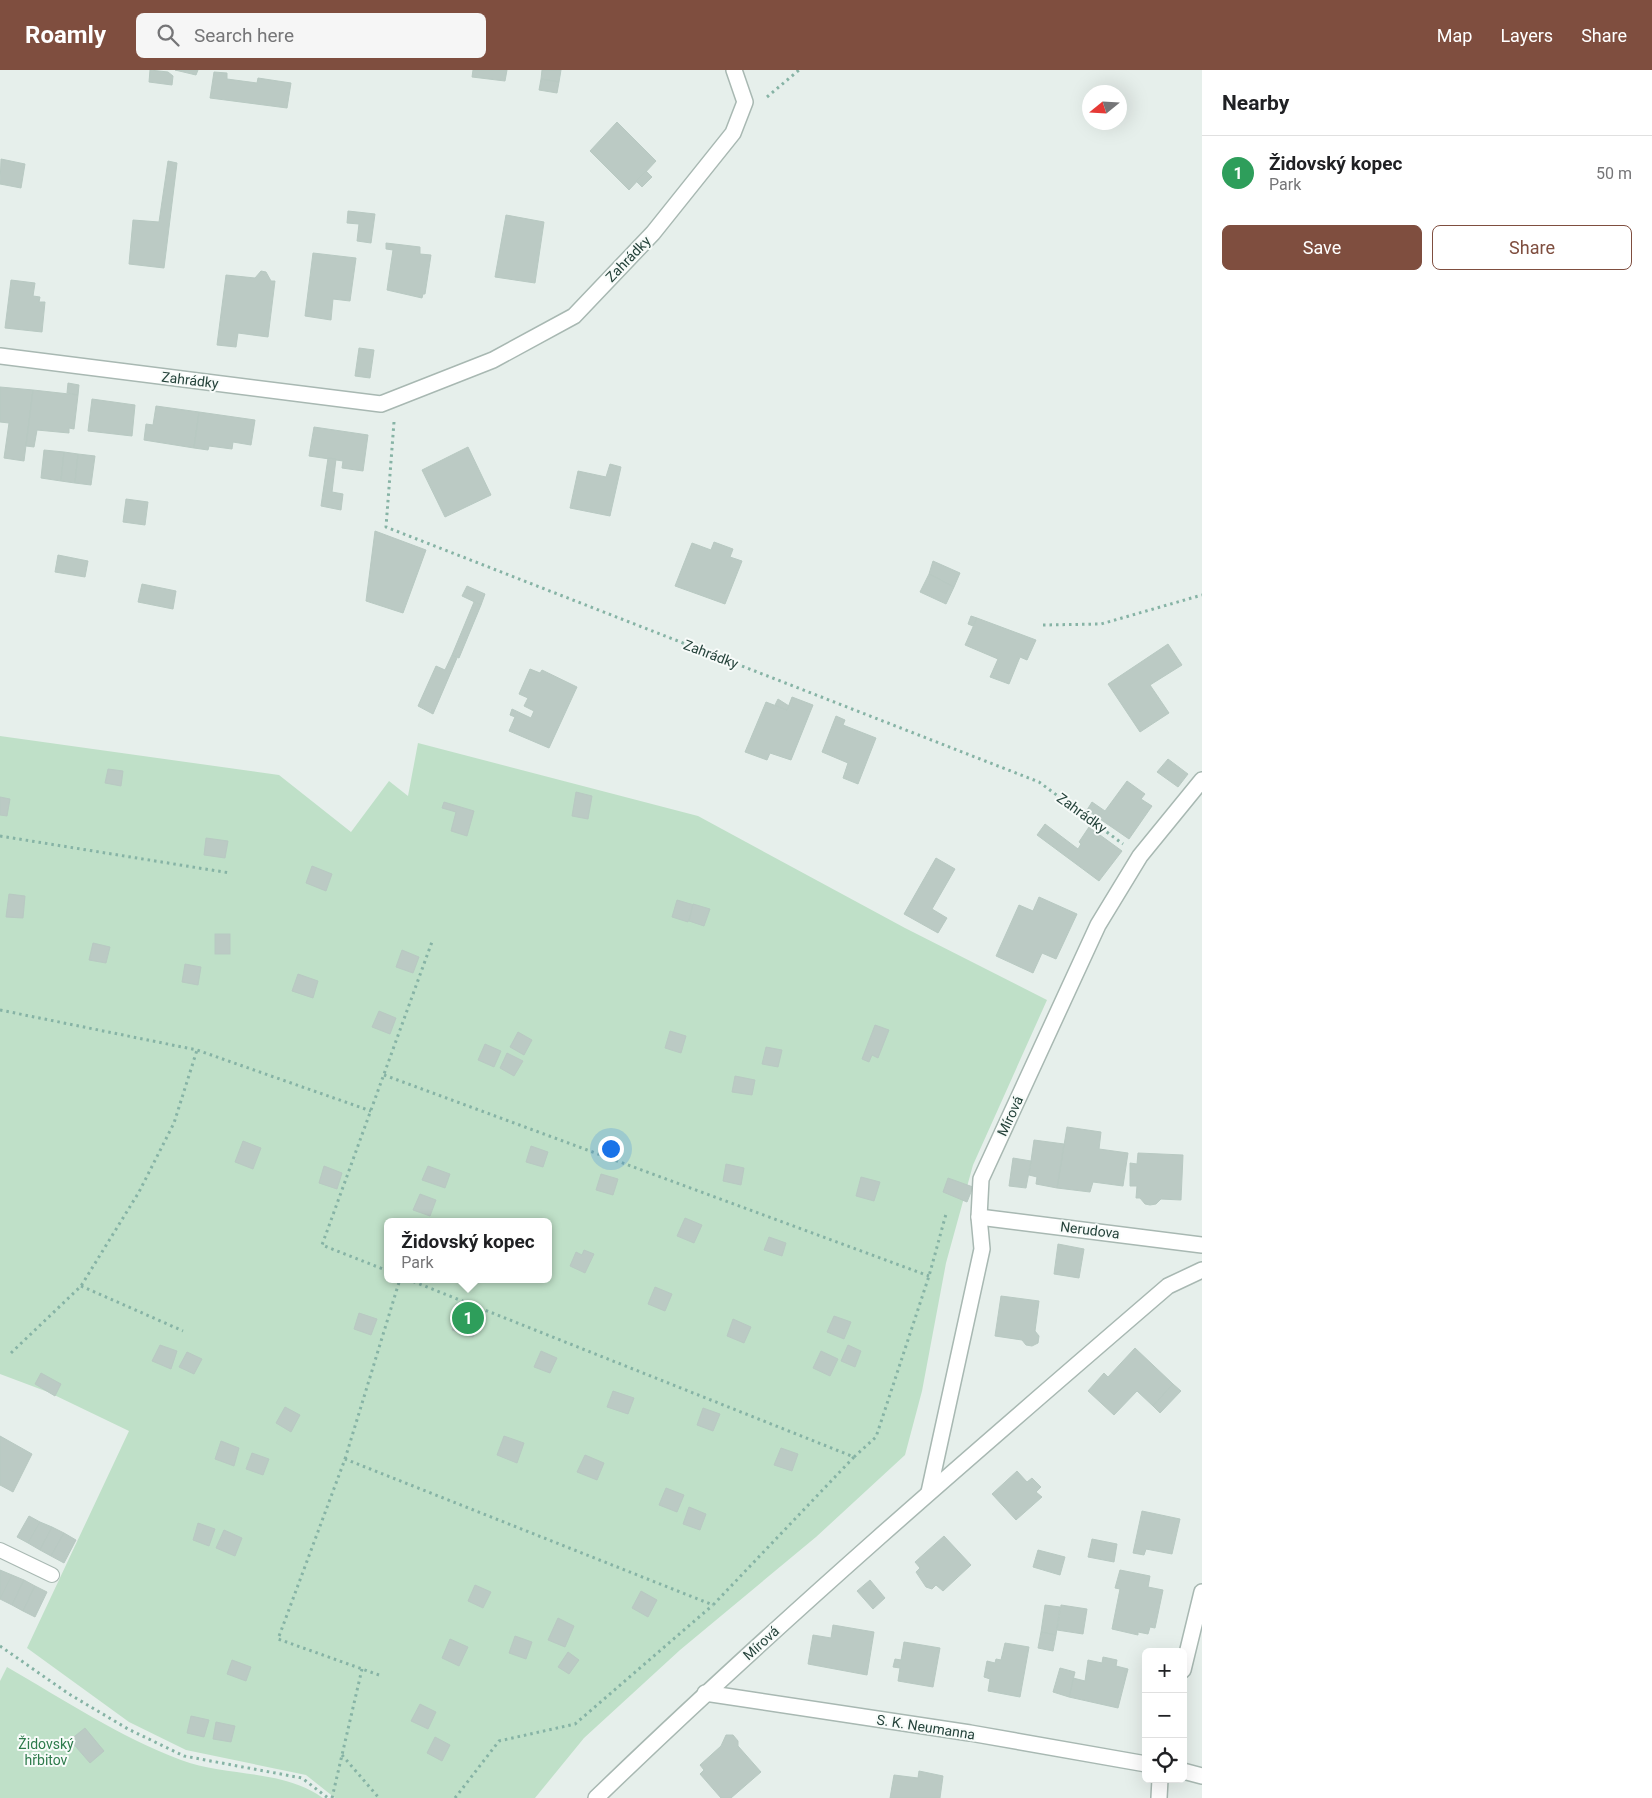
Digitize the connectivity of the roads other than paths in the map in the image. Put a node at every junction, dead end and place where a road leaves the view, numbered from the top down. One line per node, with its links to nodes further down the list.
1 (734, 70): 2 (street, Zahrádky)
2 (0, 356)
3 (1202, 780): 4 (street, Mírová)
4 (979, 1217): 5 (street, Nerudova); 7 (street, Mírová)
5 (1202, 1245)
6 (1202, 1270): 7 (street, Mírová)
7 (929, 1492): 12 (street, Mírová)
8 (0, 1550): 9 (lane)
9 (52, 1575)
10 (1202, 1592): 11 (street)
11 (1187, 1654)
12 (705, 1693): 13 (street, S. K. Neumanna); 17 (street, Mírová)
13 (1142, 1763)
14 (1187, 1773): 15 (street)
15 (1202, 1776)
16 (1160, 1783): 18 (street)
17 (596, 1798)
18 (1159, 1798)

